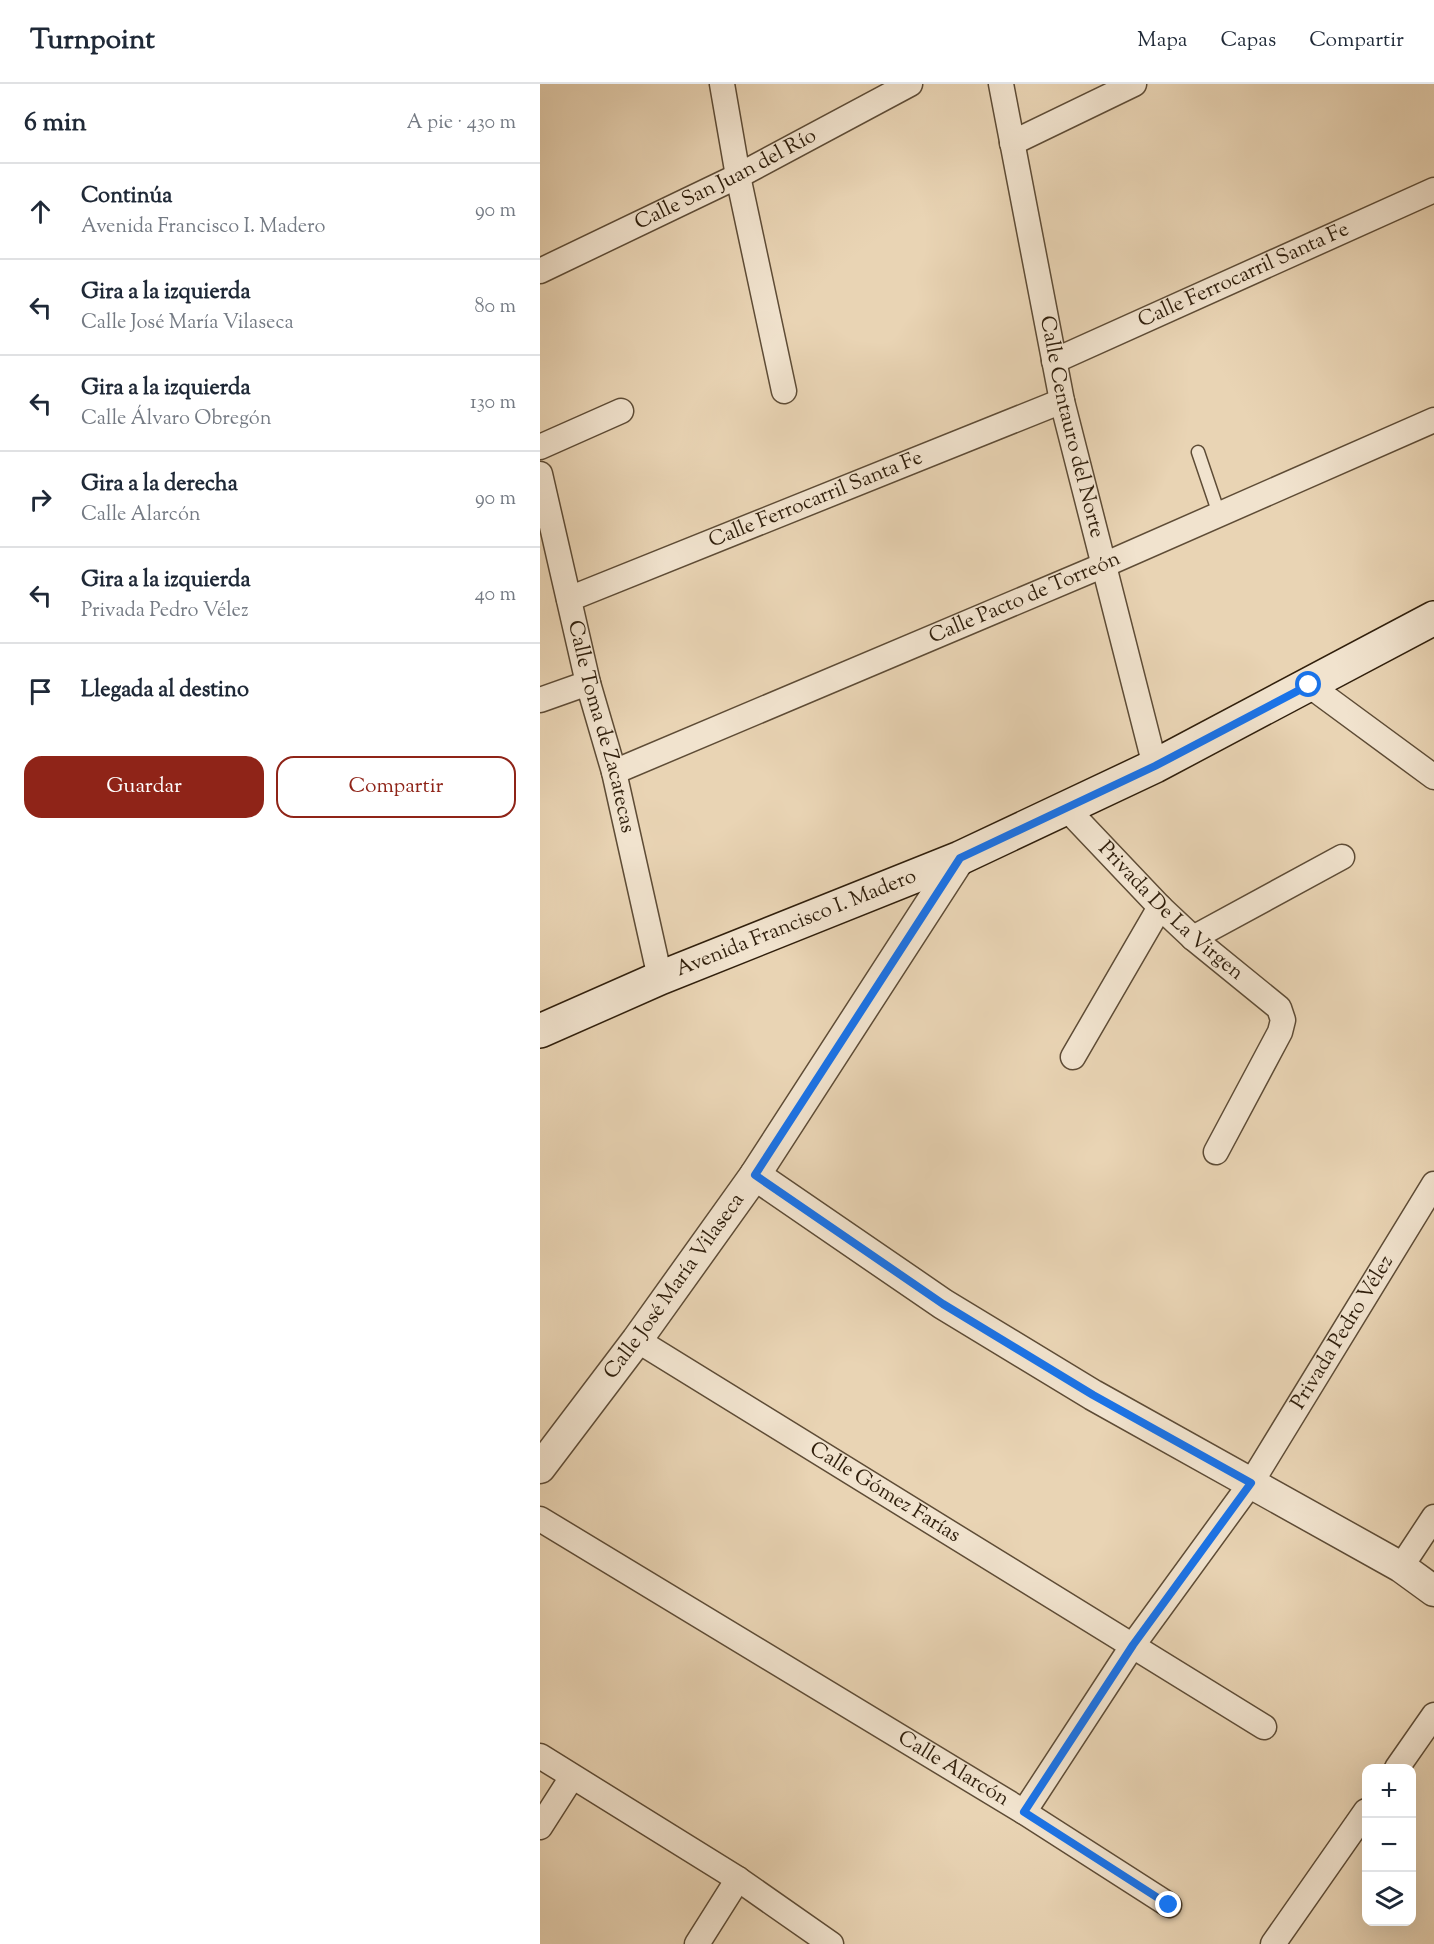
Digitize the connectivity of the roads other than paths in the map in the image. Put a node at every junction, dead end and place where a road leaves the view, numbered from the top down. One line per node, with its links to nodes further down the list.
1 (722, 84): 6 (street)
2 (910, 84): 6 (street, Calle San Juan del Río)
3 (1001, 84): 5 (street, Calle Centauro del Norte)
4 (1134, 84): 5 (street)
5 (1012, 143): 9 (street, Calle Centauro del Norte)
6 (738, 176): 8 (street, Calle San Juan del Río); 10 (street)
7 (1434, 190): 9 (street, Calle Ferrocarril Santa Fe)
8 (540, 271)
9 (1054, 361): 11 (street, Calle Centauro del Norte)
10 (784, 391)
11 (1062, 401): 18 (street, Calle Centauro del Norte); 19 (street, Calle Ferrocarril Santa Fe)
12 (621, 411): 14 (street)
13 (1434, 420): 17 (street, Calle Pacto de Torreón)
14 (540, 447)
15 (1198, 452): 17 (lane)
16 (540, 474): 19 (street, Calle Toma de Zacatecas)
17 (1219, 514): 18 (street, Calle Pacto de Torreón)
18 (1104, 565): 24 (street, Calle Centauro del Norte); 25 (street, Calle Pacto de Torreón)
19 (570, 599): 21 (street, Calle Toma de Zacatecas)
20 (1434, 618): 22 (main road, Avenida Francisco I. Madero)
21 (588, 682): 23 (street); 25 (street, Calle Toma de Zacatecas)
22 (1309, 685): 24 (main road, Avenida Francisco I. Madero); 26 (street)
23 (540, 700)
24 (1155, 766): 27 (main road, Avenida Francisco I. Madero)
25 (614, 772): 32 (street, Calle Toma de Zacatecas)
26 (1434, 777)
27 (1066, 808): 29 (main road, Avenida Francisco I. Madero); 30 (street, Privada De La Virgen)
28 (1342, 857): 31 (street)
29 (960, 858): 32 (main road, Avenida Francisco I. Madero); 36 (street, Calle José María Vilaseca)
30 (1160, 907): 31 (street, Privada De La Virgen); 34 (street)
31 (1193, 938): 35 (street, Privada De La Virgen)
32 (660, 978): 33 (main road, Avenida Francisco I. Madero)
33 (540, 1031)
34 (1073, 1058)
35 (1216, 1152)
36 (755, 1175): 38 (street, Calle José María Vilaseca); 40 (street)
37 (1434, 1184): 40 (street, Privada Pedro Vélez)
38 (637, 1340): 39 (street, Calle José María Vilaseca); 45 (street, Calle Gómez Farías)
39 (540, 1468)
40 (1251, 1483): 43 (street); 45 (street, Calle Alarcón)
41 (1434, 1517): 43 (street)
42 (540, 1519): 51 (street, Calle Alarcón)
43 (1401, 1567): 44 (street)
44 (1434, 1591)
45 (1133, 1645): 47 (street, Calle Gómez Farías); 51 (street, Calle Alarcón)
46 (1434, 1716): 49 (street)
47 (1264, 1727)
48 (540, 1756): 50 (street)
49 (1400, 1764)
50 (572, 1777): 53 (street); 54 (street)
51 (1024, 1812): 55 (street)
52 (1362, 1817): 58 (street)
53 (540, 1827)
54 (738, 1879): 56 (street); 57 (street)
55 (1169, 1905)
56 (697, 1944)
57 (831, 1944)
58 (1273, 1944)

